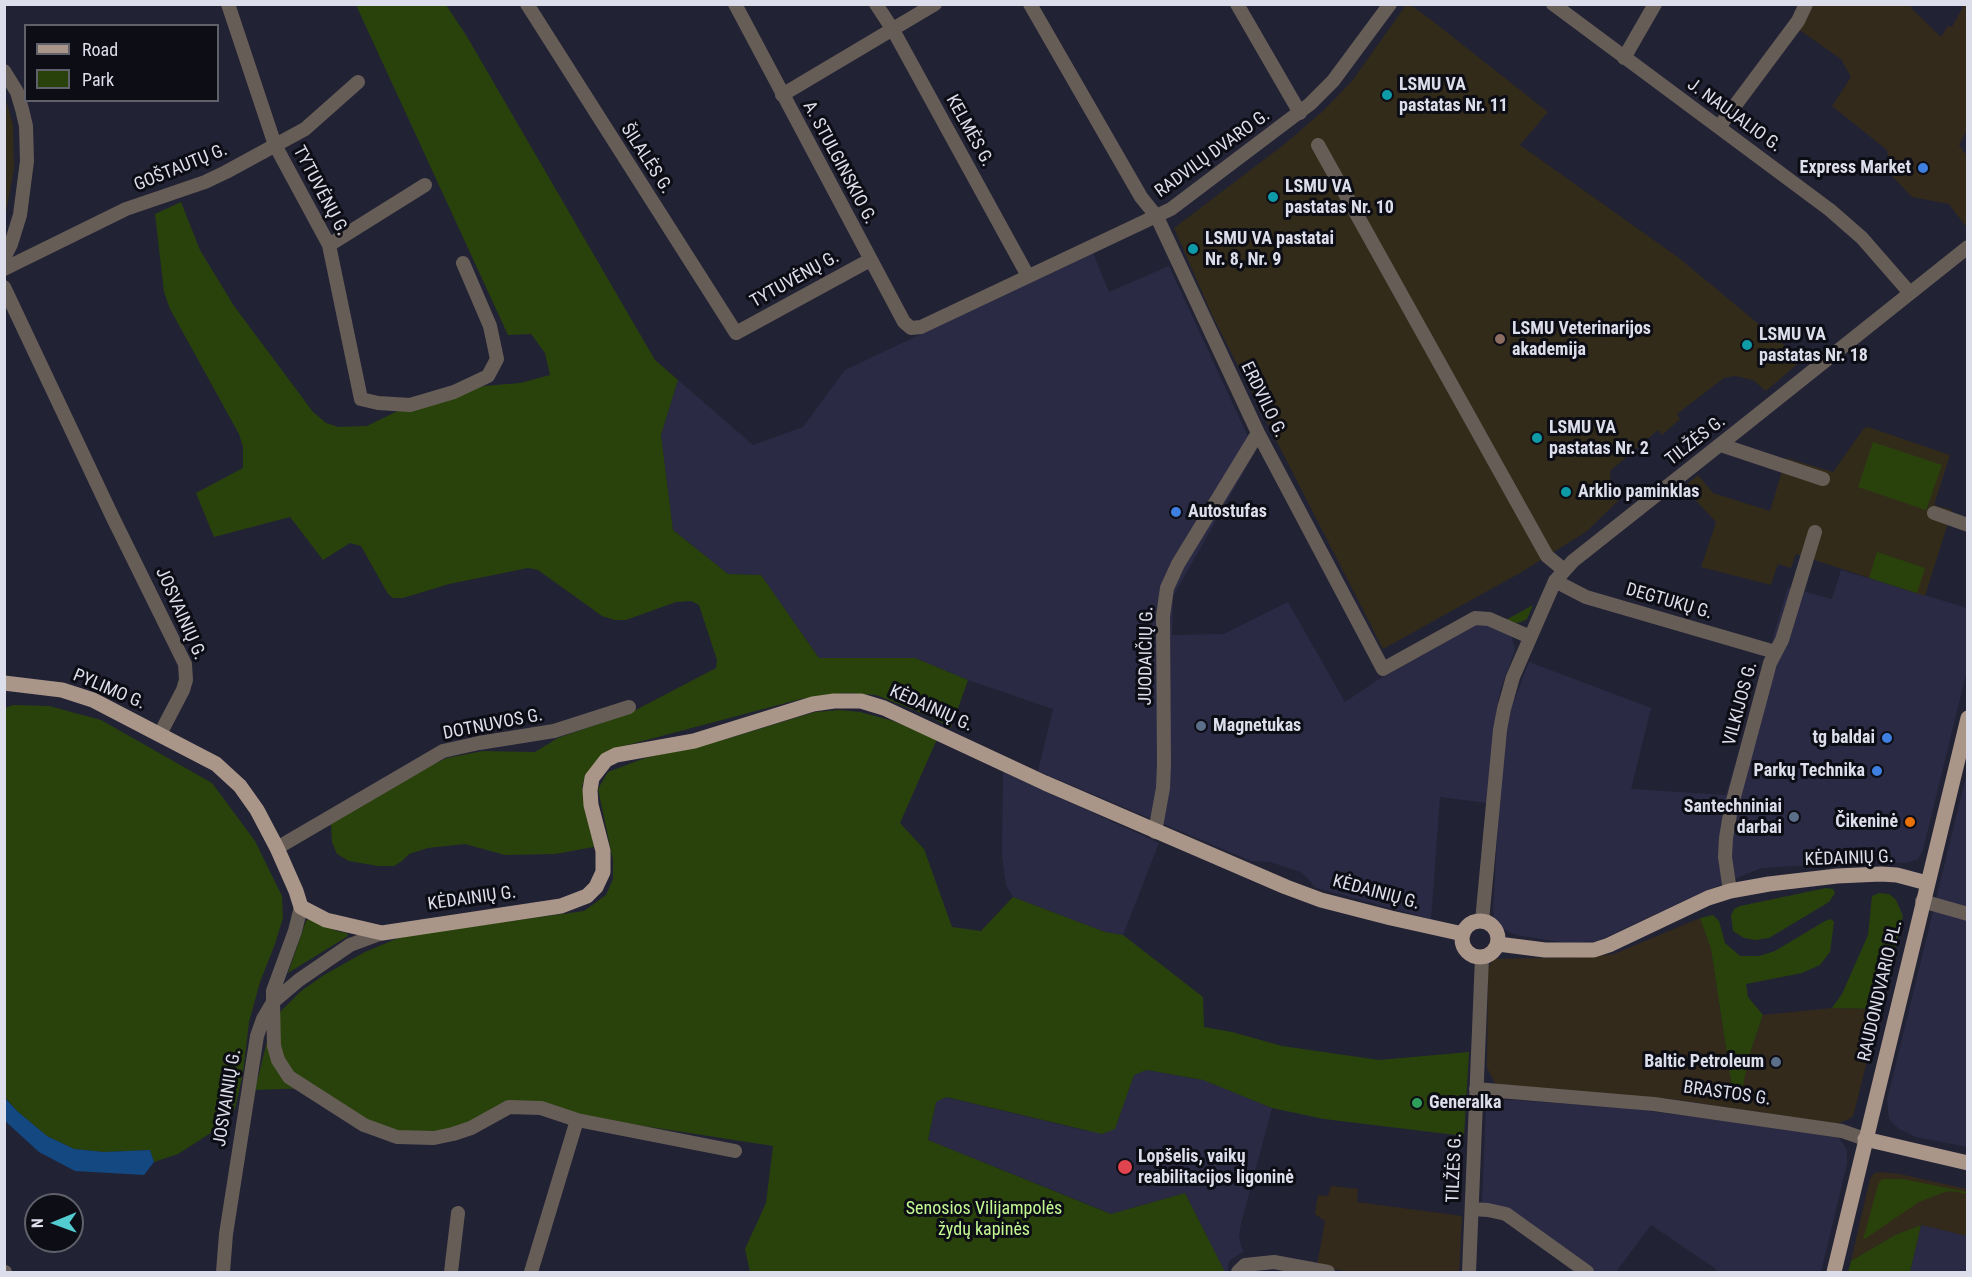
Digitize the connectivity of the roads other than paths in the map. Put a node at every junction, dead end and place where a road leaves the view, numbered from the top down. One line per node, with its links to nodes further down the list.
1 (228, 4): 19 (street, TYTUVĖNŲ G.)
2 (527, 4): 33 (street, ŠILALĖS G.)
3 (735, 4): 16 (street, A. STULGINSKIO G.)
4 (876, 4): 12 (street, KELMĖS G.)
5 (935, 4): 12 (street)
6 (1030, 4): 22 (street, ERDVILO G.)
7 (1237, 4): 17 (street)
8 (1390, 4): 17 (street, RADVILŲ DVARO G.)
9 (1553, 4): 13 (street, J. NAUJALIO G.)
10 (1655, 4): 13 (street)
11 (1806, 4): 18 (street)
12 (893, 30): 16 (street); 29 (street, KELMĖS G.)
13 (1624, 58): 18 (street, J. NAUJALIO G.)
14 (4, 71): 25 (street)
15 (358, 82): 19 (street, GOŠTAUTŲ G.)
16 (782, 95): 26 (street, A. STULGINSKIO G.)
17 (1300, 113): 22 (street, RADVILŲ DVARO G.)
18 (1719, 127): 31 (street, J. NAUJALIO G.)
19 (275, 145): 23 (street, TYTUVĖNŲ G.); 28 (street, GOŠTAUTŲ G.)
20 (1318, 145): 40 (street, DEGTUKŲ G.)
21 (424, 184): 23 (street)
22 (1157, 217): 29 (street, RADVILŲ DVARO G.); 34 (street, ERDVILO G.)
23 (329, 245): 27 (street, TYTUVĖNŲ G.)
24 (1968, 247): 31 (street, TILŽĖS G.)
25 (4, 258)
26 (870, 260): 32 (street, A. STULGINSKIO G.); 33 (street, TYTUVĖNŲ G.)
27 (463, 263)
28 (4, 269)
29 (1028, 276): 32 (street, RADVILŲ DVARO G.)
30 (4, 287): 46 (street, JOSVAINIŲ G.)
31 (1910, 293): 35 (street, TILŽĖS G.)
32 (921, 327)
33 (736, 333)
34 (1258, 433): 41 (street, ERDVILO G.); 47 (street, JUODAIČIŲ G.)
35 (1727, 447): 36 (street); 40 (street, TILŽĖS G.)
36 (1822, 479)
37 (1934, 513): 38 (street)
38 (1968, 525)
39 (1815, 532): 42 (street, VILKIJOS G.)
40 (1559, 576): 41 (street, TILŽĖS G.); 42 (street, DEGTUKŲ G.)
41 (1530, 637): 54 (street, TILŽĖS G.)
42 (1775, 652): 50 (street, VILKIJOS G.)
43 (4, 683): 46 (main road, PYLIMO G.)
44 (629, 706): 48 (street, DOTNUVOS G.)
45 (1968, 718): 49 (main road, RAUDONDVARIO PL.)
46 (160, 734): 48 (main road)
47 (1155, 832): 55 (main road, KĖDAINIŲ G.); 56 (main road, KĖDAINIŲ G.)
48 (277, 848): 52 (main road)
49 (1927, 883): 50 (main road, KĖDAINIŲ G.); 51 (main road, RAUDONDVARIO PL.)
50 (1730, 891): 57 (main road, KĖDAINIŲ G.)
51 (1922, 901): 53 (street); 62 (main road, RAUDONDVARIO PL.)
52 (301, 907): 55 (main road); 59 (street, JOSVAINIŲ G.)
53 (1968, 914)
54 (1482, 921): 56 (main road); 57 (main road)
55 (382, 933): 59 (street)
56 (1463, 934): 58 (main road)
57 (1498, 944): 58 (main road)
58 (1482, 957): 60 (street, TILŽĖS G.)
59 (273, 1002): 61 (street); 68 (street, JOSVAINIŲ G.)
60 (1476, 1089): 62 (street, BRASTOS G.); 65 (street, TILŽĖS G.)
61 (578, 1120): 63 (street); 70 (street)
62 (1865, 1139): 64 (main road, BRASTOS G.); 74 (main road, RAUDONDVARIO PL.)
63 (735, 1151)
64 (1968, 1163)
65 (1472, 1209): 72 (street, TILŽĖS G.); 73 (street)
66 (458, 1214): 69 (street)
67 (1242, 1269): 71 (street)
68 (223, 1272)
69 (451, 1272)
70 (531, 1272)
71 (1328, 1272)
72 (1469, 1272)
73 (1587, 1272)
74 (1833, 1272)

